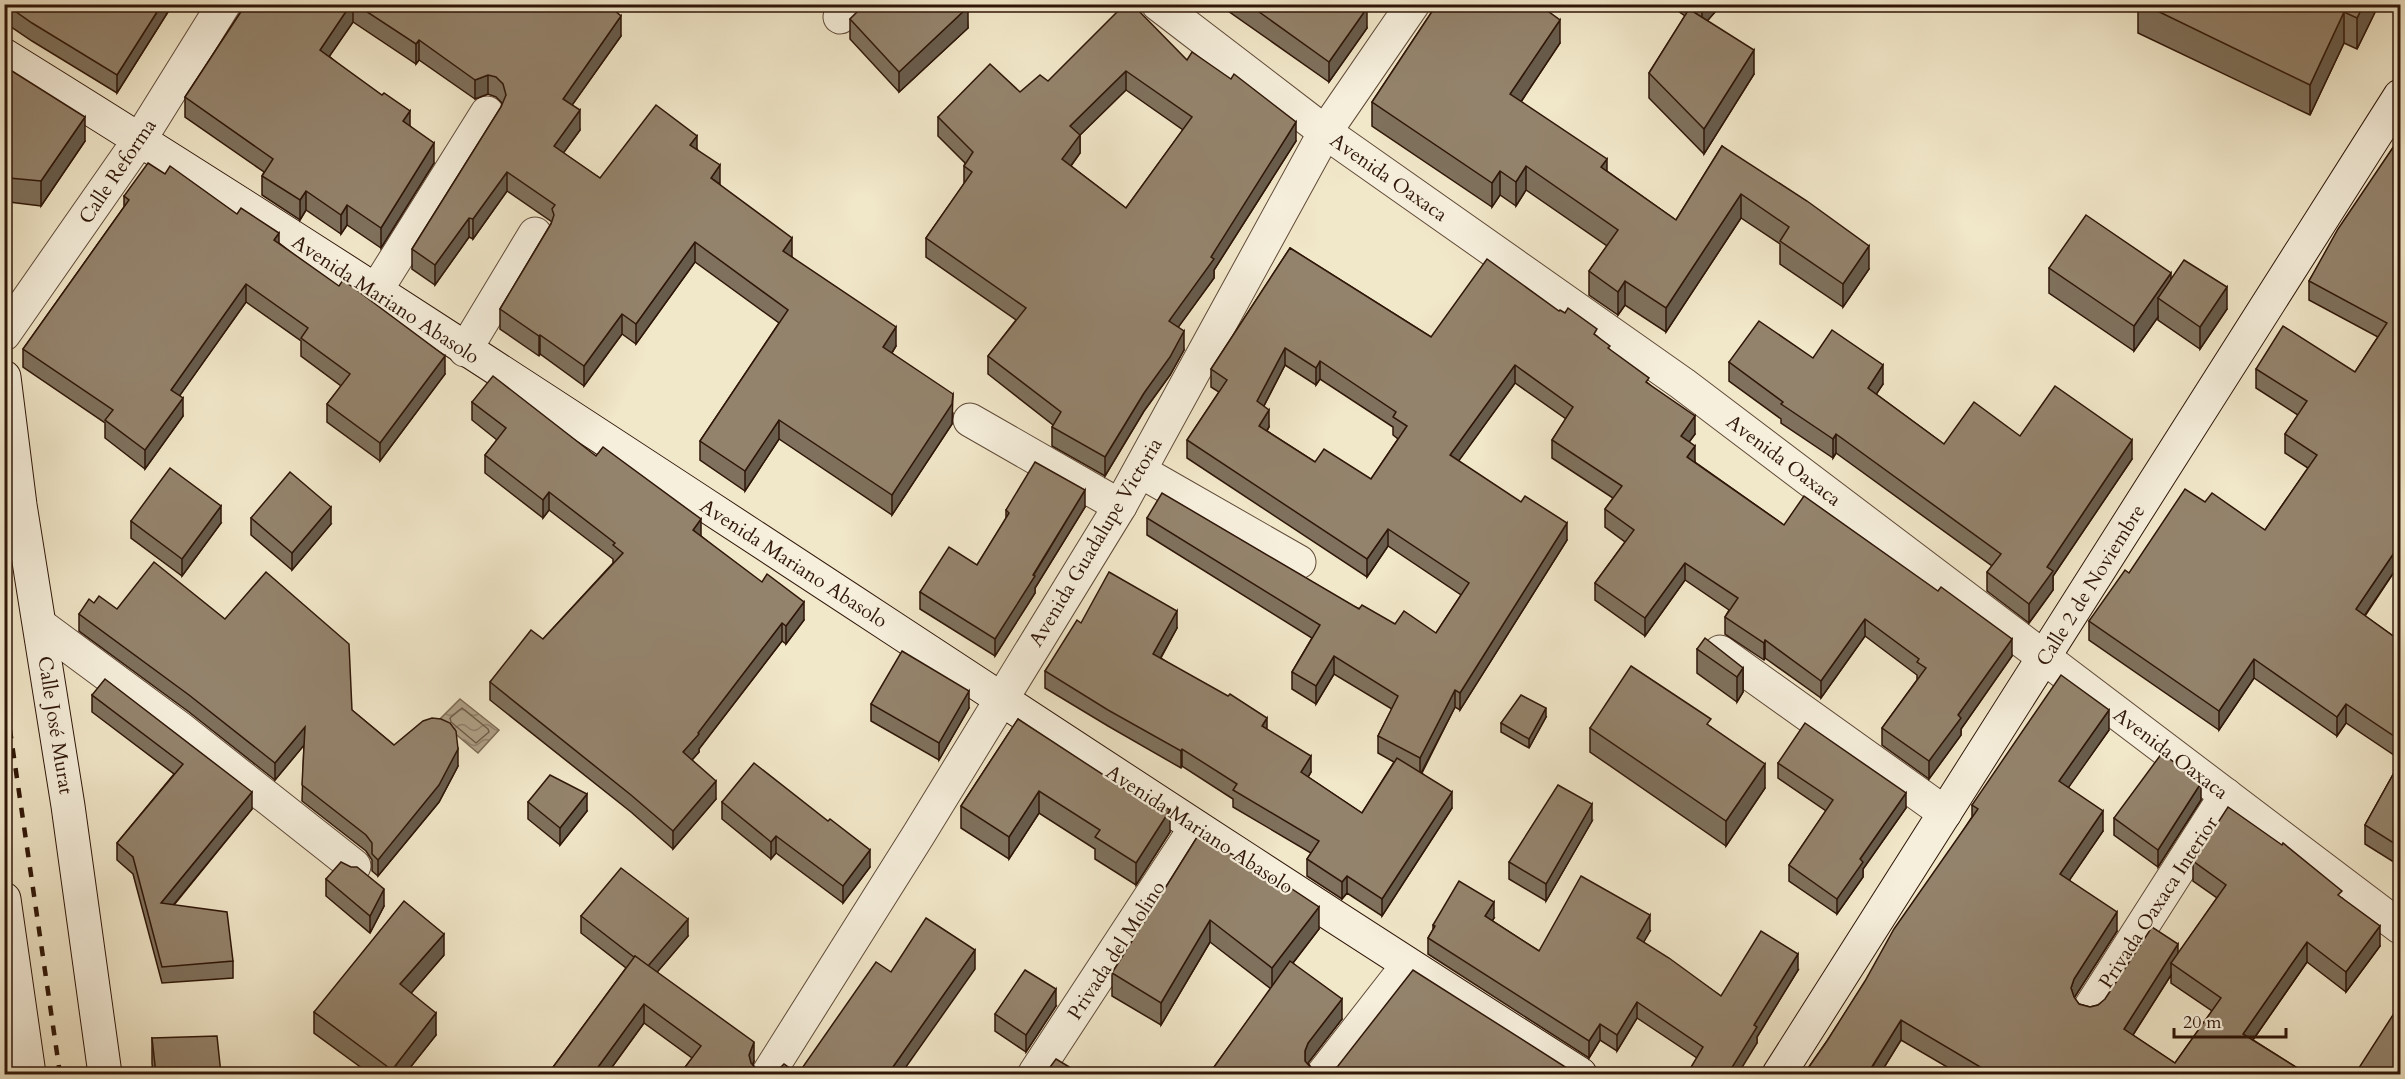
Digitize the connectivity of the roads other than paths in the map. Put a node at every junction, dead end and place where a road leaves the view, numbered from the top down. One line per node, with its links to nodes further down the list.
1 (224, 4): 8 (street, Calle Reforma)
2 (1158, 4): 7 (street, Avenida Oaxaca)
3 (1413, 4): 7 (street, Avenida Guadalupe Victoria)
4 (4, 55): 8 (street, Avenida Mariano Abasolo)
5 (2400, 96): 20 (street, Calle 2 de Noviembre)
6 (487, 113): 10 (street)
7 (1325, 132): 15 (street, Avenida Guadalupe Victoria); 20 (street, Avenida Oaxaca)
8 (140, 139): 10 (street, Avenida Mariano Abasolo); 11 (street, Calle Reforma)
9 (535, 234): 12 (street)
10 (375, 292): 12 (street, Avenida Mariano Abasolo)
11 (4, 334)
12 (465, 350): 21 (street, Avenida Mariano Abasolo)
13 (4, 377): 18 (street, Calle José Murat)
14 (970, 420): 16 (street)
15 (1140, 471): 16 (street, Avenida Guadalupe Victoria); 17 (street)
16 (1120, 506): 21 (street, Avenida Guadalupe Victoria)
17 (1299, 562)
18 (40, 625): 25 (street); 32 (street, Calle José Murat)
19 (1720, 652): 23 (street)
20 (2045, 656): 22 (street, Avenida Oaxaca); 23 (street, Calle 2 de Noviembre)
21 (1001, 698): 24 (street, Avenida Mariano Abasolo); 33 (street, Avenida Guadalupe Victoria)
22 (2226, 795): 27 (street, Avenida Oaxaca); 29 (street, Privada Oaxaca Interior)
23 (1945, 813): 36 (street, Calle 2 de Noviembre)
24 (1196, 827): 28 (street, Avenida Mariano Abasolo); 30 (street, Privada del Molino)
25 (354, 866)
26 (4, 899): 31 (street)
27 (2400, 927)
28 (1408, 965): 34 (street); 35 (street, Avenida Mariano Abasolo)
29 (2090, 1008)
30 (1035, 1072)
31 (28, 1074)
32 (105, 1074)
33 (768, 1074)
34 (1323, 1074)
35 (1580, 1074)
36 (1779, 1074)

